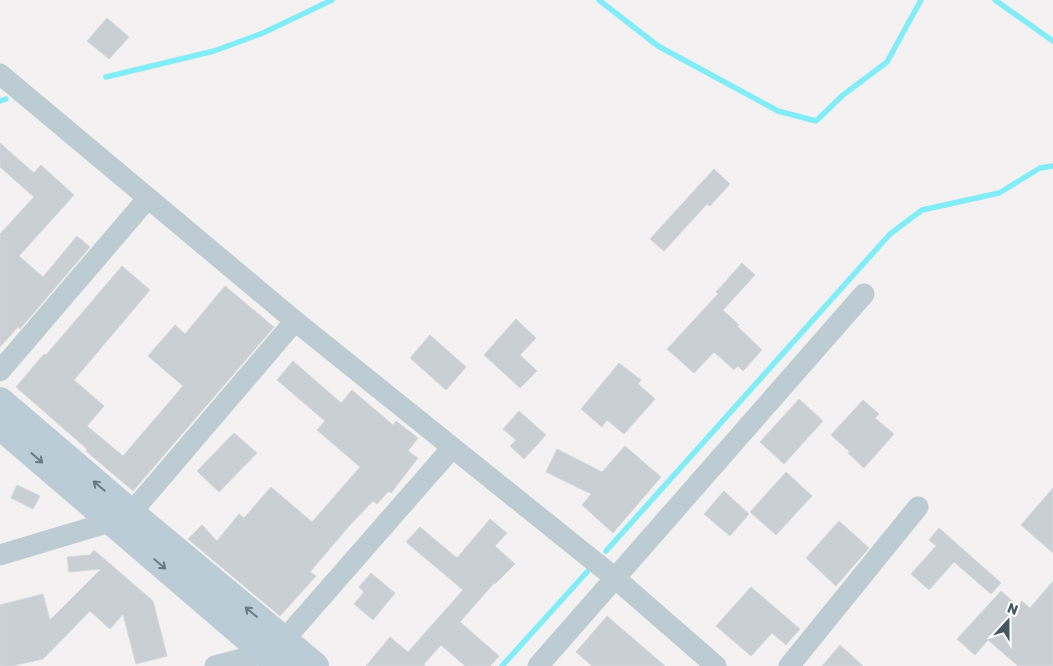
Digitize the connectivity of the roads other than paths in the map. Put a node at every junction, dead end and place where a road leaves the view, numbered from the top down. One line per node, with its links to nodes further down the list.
1 (0, 74): 2 (street)
2 (148, 198): 4 (street); 5 (street)
3 (864, 294): 12 (street)
4 (295, 321): 8 (street); 10 (street)
5 (0, 371)
6 (0, 402): 10 (street, one-way to 6)
7 (0, 426): 10 (street, one-way to 10)
8 (452, 448): 12 (street); 13 (street)
9 (918, 507): 18 (street)
10 (120, 517): 11 (street); 13 (street)
11 (0, 555)
12 (615, 578): 16 (street); 17 (street)
13 (276, 653): 14 (street); 15 (street)
14 (215, 666)
15 (315, 666)
16 (538, 666)
17 (716, 666)
18 (789, 666)

